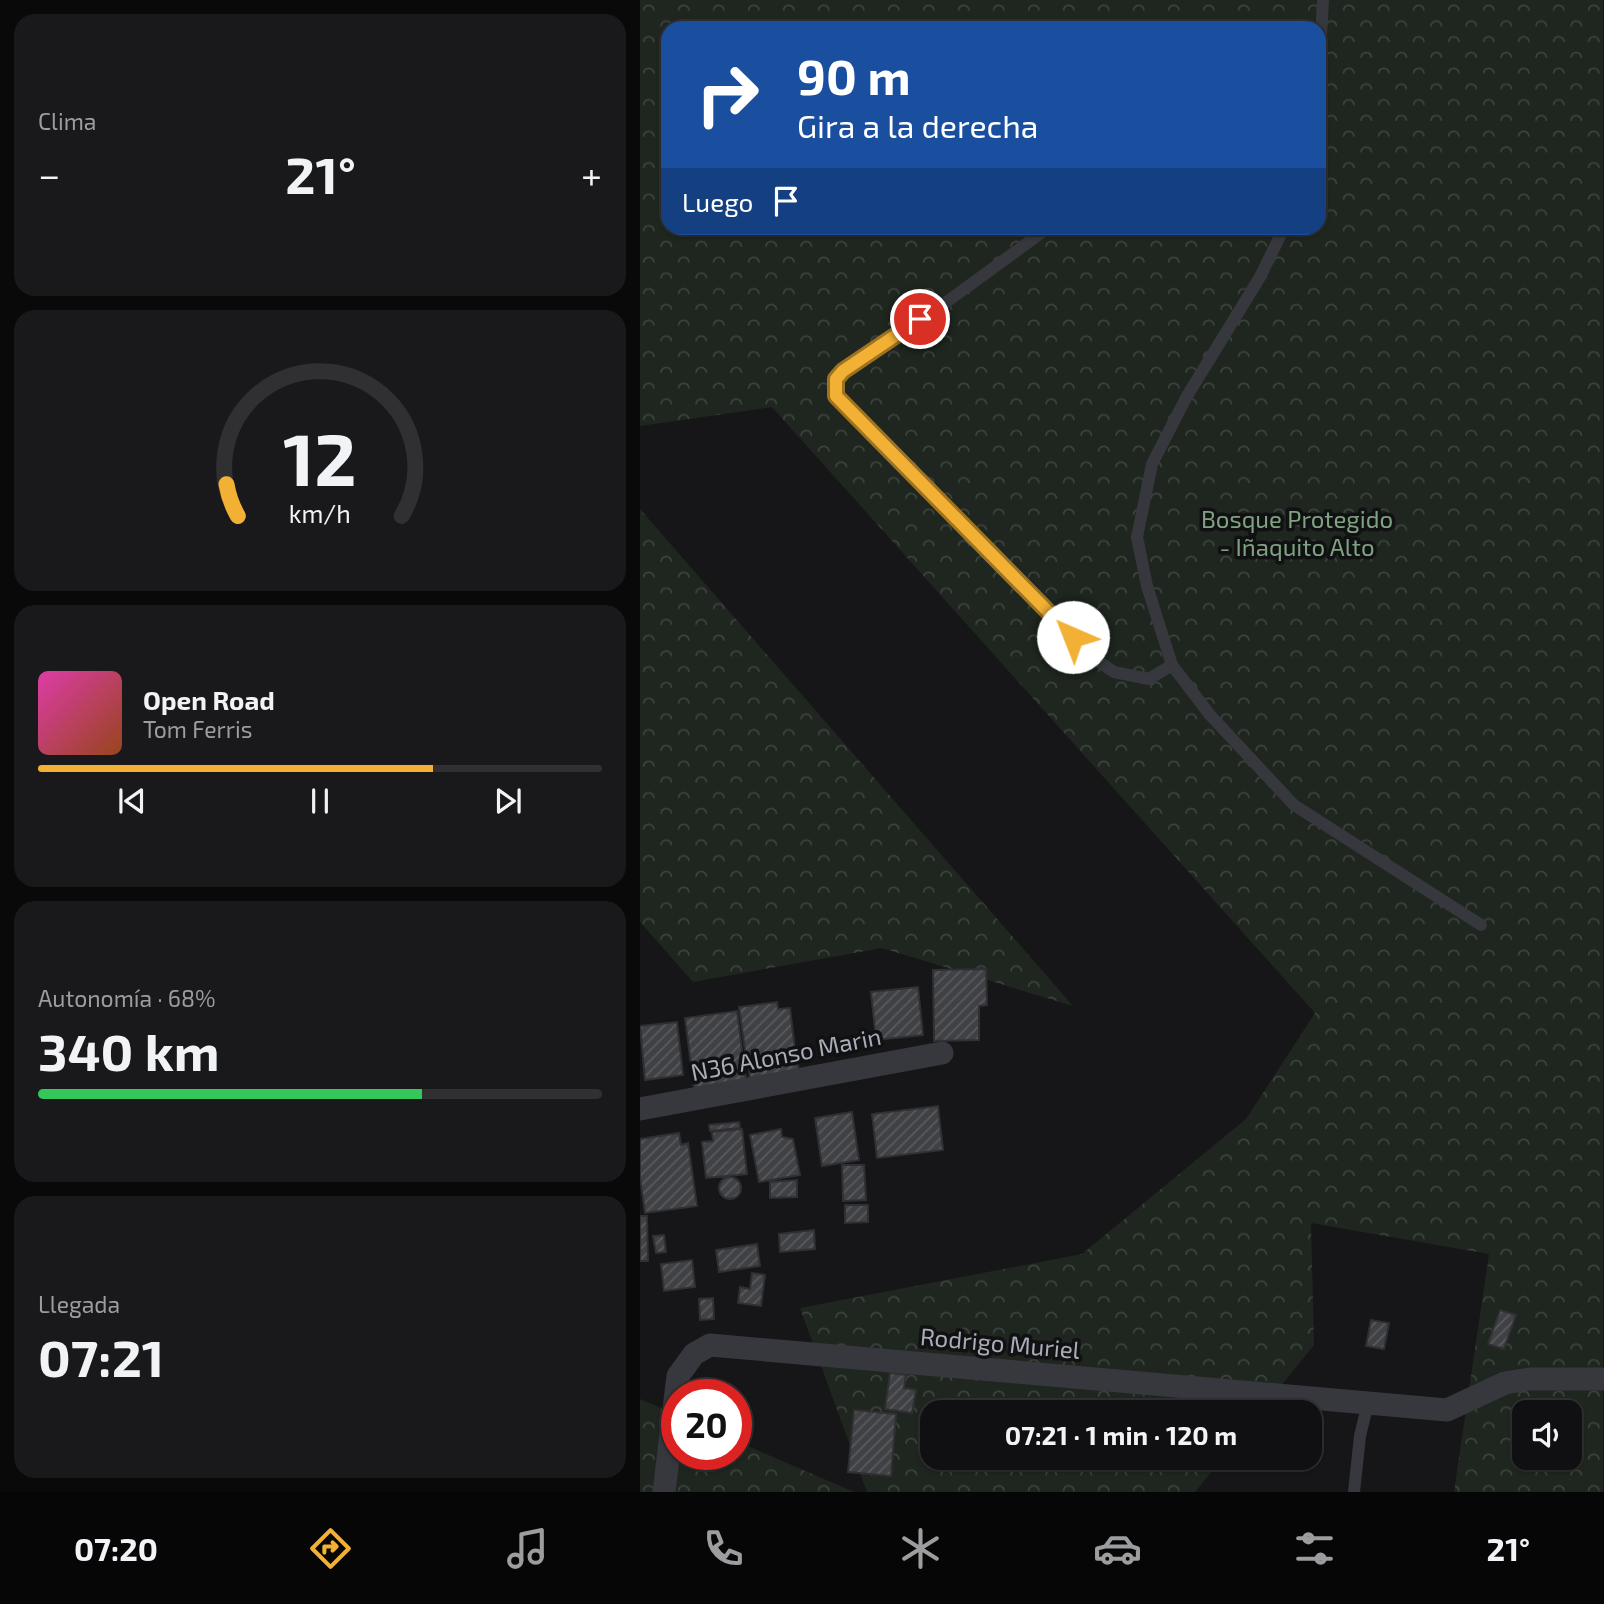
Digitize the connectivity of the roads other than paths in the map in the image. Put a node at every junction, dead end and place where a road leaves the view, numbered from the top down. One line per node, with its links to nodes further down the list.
1 (1323, 0): 2 (lane)
2 (1322, 21)
3 (1038, 235): 5 (lane)
4 (1281, 235): 5 (lane)
5 (1171, 665): 6 (lane)
6 (1481, 925)
7 (942, 1053): 8 (street, N36 Alonso Marin)
8 (640, 1109)
9 (1604, 1380): 10 (street, Rodrigo Muriel)
10 (1368, 1403): 11 (street, Rodrigo Muriel); 12 (lane)
11 (664, 1492)
12 (1354, 1492)

